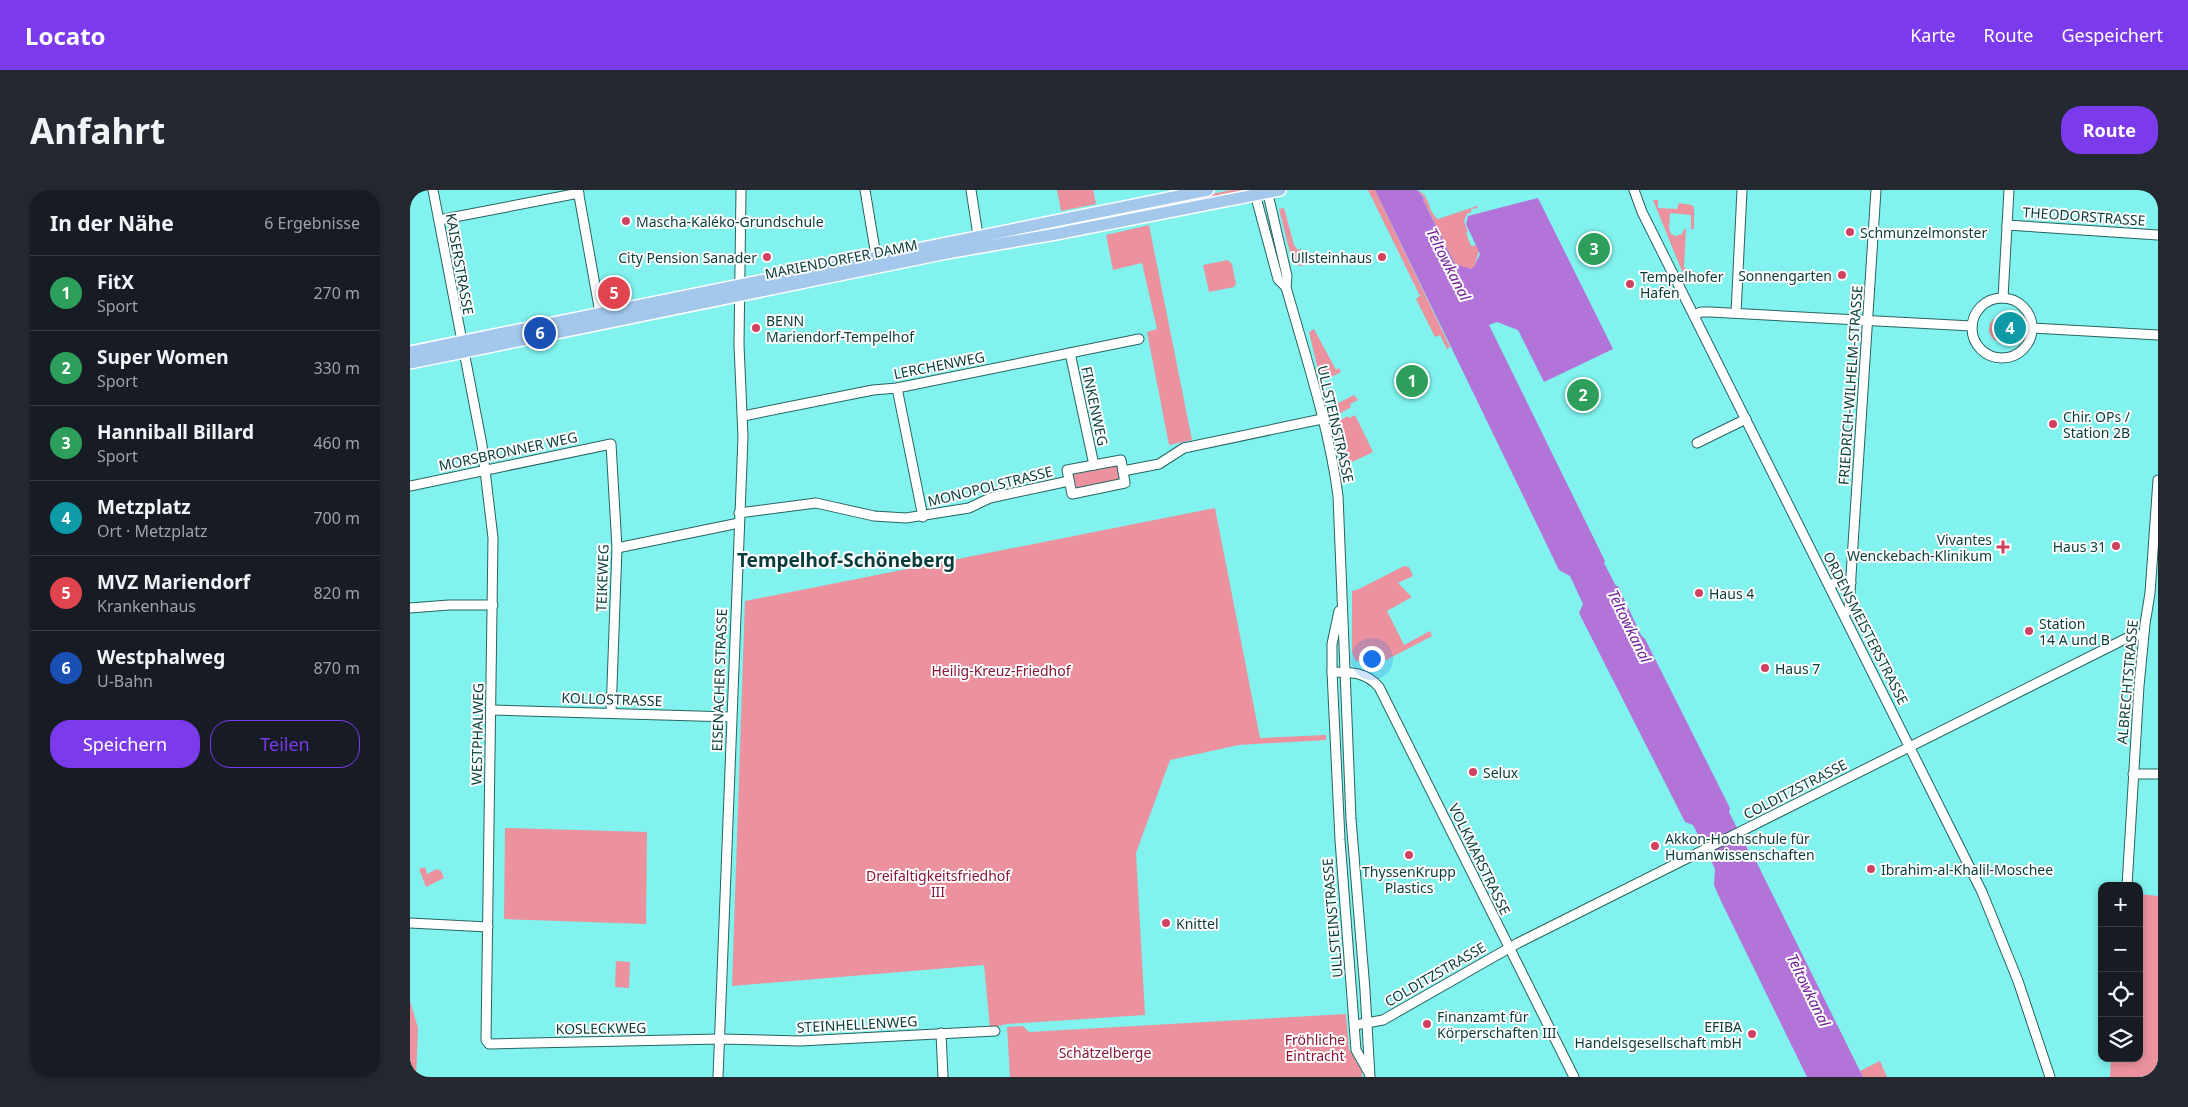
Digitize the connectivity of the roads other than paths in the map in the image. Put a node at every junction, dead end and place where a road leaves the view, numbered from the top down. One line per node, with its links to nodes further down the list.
1 (433, 190): 14 (street, KAISERSTRASSE)
2 (741, 190): 20 (street, EISENACHER STRASSE)
3 (865, 190): 18 (street)
4 (970, 190): 17 (street)
5 (1208, 190): 17 (main road, MARIENDORFER DAMM)
6 (1280, 190): 12 (main road, MARIENDORFER DAMM)
7 (1633, 190): 24 (street, ORDENSMEISTERSTRASSE)
8 (1742, 190): 23 (street)
9 (1876, 190): 25 (street, FRIEDRICH-WILHELM-STRASSE)
10 (2009, 190): 15 (street)
11 (578, 191): 14 (street); 22 (street)
12 (1268, 191): 13 (main road, MARIENDORFER DAMM); 19 (street, ULLSTEINSTRASSE)
13 (1255, 192): 17 (main road, MARIENDORFER DAMM); 19 (street, ULLSTEINSTRASSE)
14 (438, 220): 30 (street, KAISERSTRASSE)
15 (2007, 224): 16 (street, THEODORSTRASSE); 21 (street)
16 (2158, 236)
17 (979, 242): 18 (main road, MARIENDORFER DAMM)
18 (877, 262): 20 (main road, MARIENDORFER DAMM)
19 (1286, 287): 36 (street, ULLSTEINSTRASSE)
20 (740, 290): 22 (main road, MARIENDORFER DAMM); 30 (main road, MARIENDORFER DAMM); 35 (street, EISENACHER STRASSE)
21 (2003, 298): 26 (street); 27 (street)
22 (600, 313): 30 (main road, MARIENDORFER DAMM)
23 (1736, 313): 24 (street); 25 (street)
24 (1694, 315): 37 (street, ORDENSMEISTERSTRASSE)
25 (1868, 321): 26 (street); 50 (street, FRIEDRICH-WILHELM-STRASSE)
26 (1972, 326): 27 (street)
27 (2032, 328): 28 (street)
28 (2158, 335)
29 (1140, 338): 32 (street, LERCHENWEG)
30 (462, 347): 31 (main road, MARIENDORFER DAMM); 33 (main road, MARIENDORFER DAMM); 41 (street, WESTPHALWEG)
31 (410, 352)
32 (1070, 352): 34 (street, LERCHENWEG); 40 (street, FINKENWEG)
33 (410, 363)
34 (897, 388): 35 (street, LERCHENWEG); 47 (street)
35 (743, 416): 46 (street, EISENACHER STRASSE)
36 (1322, 419): 42 (street); 53 (street, ULLSTEINSTRASSE)
37 (1746, 419): 38 (street); 51 (street, ORDENSMEISTERSTRASSE)
38 (1696, 443)
39 (611, 444): 41 (street, MORSBRONNER WEG); 49 (street, TEIKEWEG)
40 (1094, 465): 42 (street, MONOPOLSTRASSE); 44 (street, MONOPOLSTRASSE)
41 (486, 470): 45 (street, MORSBRONNER WEG); 54 (street, WESTPHALWEG)
42 (1123, 471): 44 (street, MONOPOLSTRASSE)
43 (2158, 480): 52 (street, ALBRECHTSTRASSE)
44 (1069, 482): 47 (street, MONOPOLSTRASSE)
45 (410, 486)
46 (739, 513): 47 (street, MONOPOLSTRASSE); 48 (street, EISENACHER STRASSE)
47 (923, 517)
48 (739, 523): 49 (street); 62 (street, EISENACHER STRASSE)
49 (617, 548): 61 (street, TEIKEWEG)
50 (1851, 583): 51 (street); 56 (street, FRIEDRICH-WILHELM-STRASSE)
51 (1829, 585): 56 (street, ORDENSMEISTERSTRASSE)
52 (2154, 594): 57 (street, ALBRECHTSTRASSE)
53 (1342, 600): 58 (street, ULLSTEINSTRASSE); 59 (street, ULLSTEINSTRASSE)
54 (493, 605): 55 (street); 60 (street, WESTPHALWEG)
55 (410, 608)
56 (1844, 614): 63 (street, ORDENSMEISTERSTRASSE)
57 (2144, 635): 63 (street, COLDITZSTRASSE); 66 (street, ALBRECHTSTRASSE)
58 (1332, 672): 59 (street); 65 (street, ULLSTEINSTRASSE)
59 (1346, 672): 64 (street, ULLSTEINSTRASSE); 71 (street, VOLKMARSTRASSE)
60 (491, 710): 61 (street, KOLLOSTRASSE); 70 (street, WESTPHALWEG)
61 (611, 713): 62 (street, KOLLOSTRASSE)
62 (731, 717): 78 (street, EISENACHER STRASSE)
63 (1909, 746): 71 (street, COLDITZSTRASSE); 84 (street, ORDENSMEISTERSTRASSE)
64 (1348, 753): 65 (street); 72 (street, ULLSTEINSTRASSE)
65 (1335, 754): 73 (street, ULLSTEINSTRASSE)
66 (2133, 774): 67 (street); 68 (street, ALBRECHTSTRASSE)
67 (2158, 774)
68 (2127, 882)
69 (410, 924): 70 (street)
70 (488, 927): 79 (street, WESTPHALWEG)
71 (1509, 948): 74 (street, COLDITZSTRASSE); 83 (street, VOLKMARSTRASSE)
72 (1366, 990): 73 (street); 74 (street, ULLSTEINSTRASSE)
73 (1352, 991): 75 (street, ULLSTEINSTRASSE)
74 (1368, 1024): 75 (street, COLDITZSTRASSE); 80 (street, ULLSTEINSTRASSE)
75 (1355, 1025): 80 (street, ULLSTEINSTRASSE)
76 (995, 1030): 77 (street, STEINHELLENWEG)
77 (941, 1033): 78 (street, STEINHELLENWEG); 82 (street)
78 (720, 1039): 79 (street, KOSLECKWEG); 81 (street, EISENACHER STRASSE)
79 (486, 1040)
80 (1370, 1076)
81 (718, 1077)
82 (944, 1077)
83 (1574, 1077)
84 (2050, 1077)

